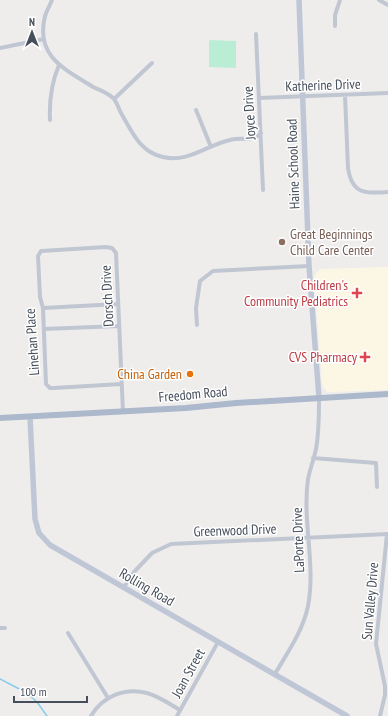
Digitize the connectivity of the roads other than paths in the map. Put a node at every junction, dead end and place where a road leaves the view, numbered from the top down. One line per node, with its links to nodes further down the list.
1 (53, 0): 8 (street)
2 (299, 0): 14 (street, Haine School Road)
3 (340, 0): 6 (street)
4 (379, 0): 5 (street)
5 (388, 5)
6 (335, 26)
7 (256, 34): 15 (street, Joyce Drive)
8 (44, 39): 9 (street); 11 (street)
9 (0, 48)
10 (152, 63): 16 (street)
11 (59, 65): 16 (street); 18 (street)
12 (388, 92): 13 (street, Katherine Drive)
13 (345, 95): 14 (street, Katherine Drive); 22 (street)
14 (303, 96): 15 (street, Katherine Drive); 24 (street, Haine School Road)
15 (259, 98): 19 (street, Joyce Drive)
16 (114, 99): 20 (street)
17 (196, 110): 20 (street)
18 (50, 120)
19 (261, 132): 20 (street); 21 (street, Joyce Drive)
20 (211, 147)
21 (263, 190)
22 (388, 192)
23 (45, 250): 25 (street, Dorsch Drive); 26 (street, Linehan Place)
24 (309, 266): 27 (street); 32 (street, Haine School Road)
25 (118, 304): 26 (street); 28 (street, Dorsch Drive)
26 (42, 308): 29 (street, Linehan Place)
27 (196, 325)
28 (119, 326): 29 (street); 30 (street, Dorsch Drive)
29 (44, 330): 30 (street, Linehan Place)
30 (121, 384): 33 (street, Dorsch Drive)
31 (388, 394): 32 (main road, Freedom Road)
32 (319, 398): 33 (main road, Freedom Road); 36 (street, LaPorte Drive)
33 (123, 412): 34 (main road, Freedom Road)
34 (30, 417): 35 (main road, Freedom Road); 40 (street, Rolling Road)
35 (0, 418)
36 (313, 458): 37 (street); 39 (street, LaPorte Drive)
37 (377, 487)
38 (387, 534): 39 (street, Greenwood Drive); 51 (street, Sun Valley Drive)
39 (309, 539): 40 (street, Greenwood Drive); 45 (street, LaPorte Drive)
40 (124, 587): 44 (street, Rolling Road)
41 (0, 628): 42 (street)
42 (5, 628)
43 (68, 633): 46 (street)
44 (218, 642): 45 (street, Rolling Road); 47 (street, Joan Street)
45 (275, 674): 50 (street, Rolling Road)
46 (108, 698): 47 (street); 48 (street)
47 (180, 710): 49 (street, Joan Street)
48 (91, 716)
49 (177, 716)
50 (347, 716)
51 (380, 716)

